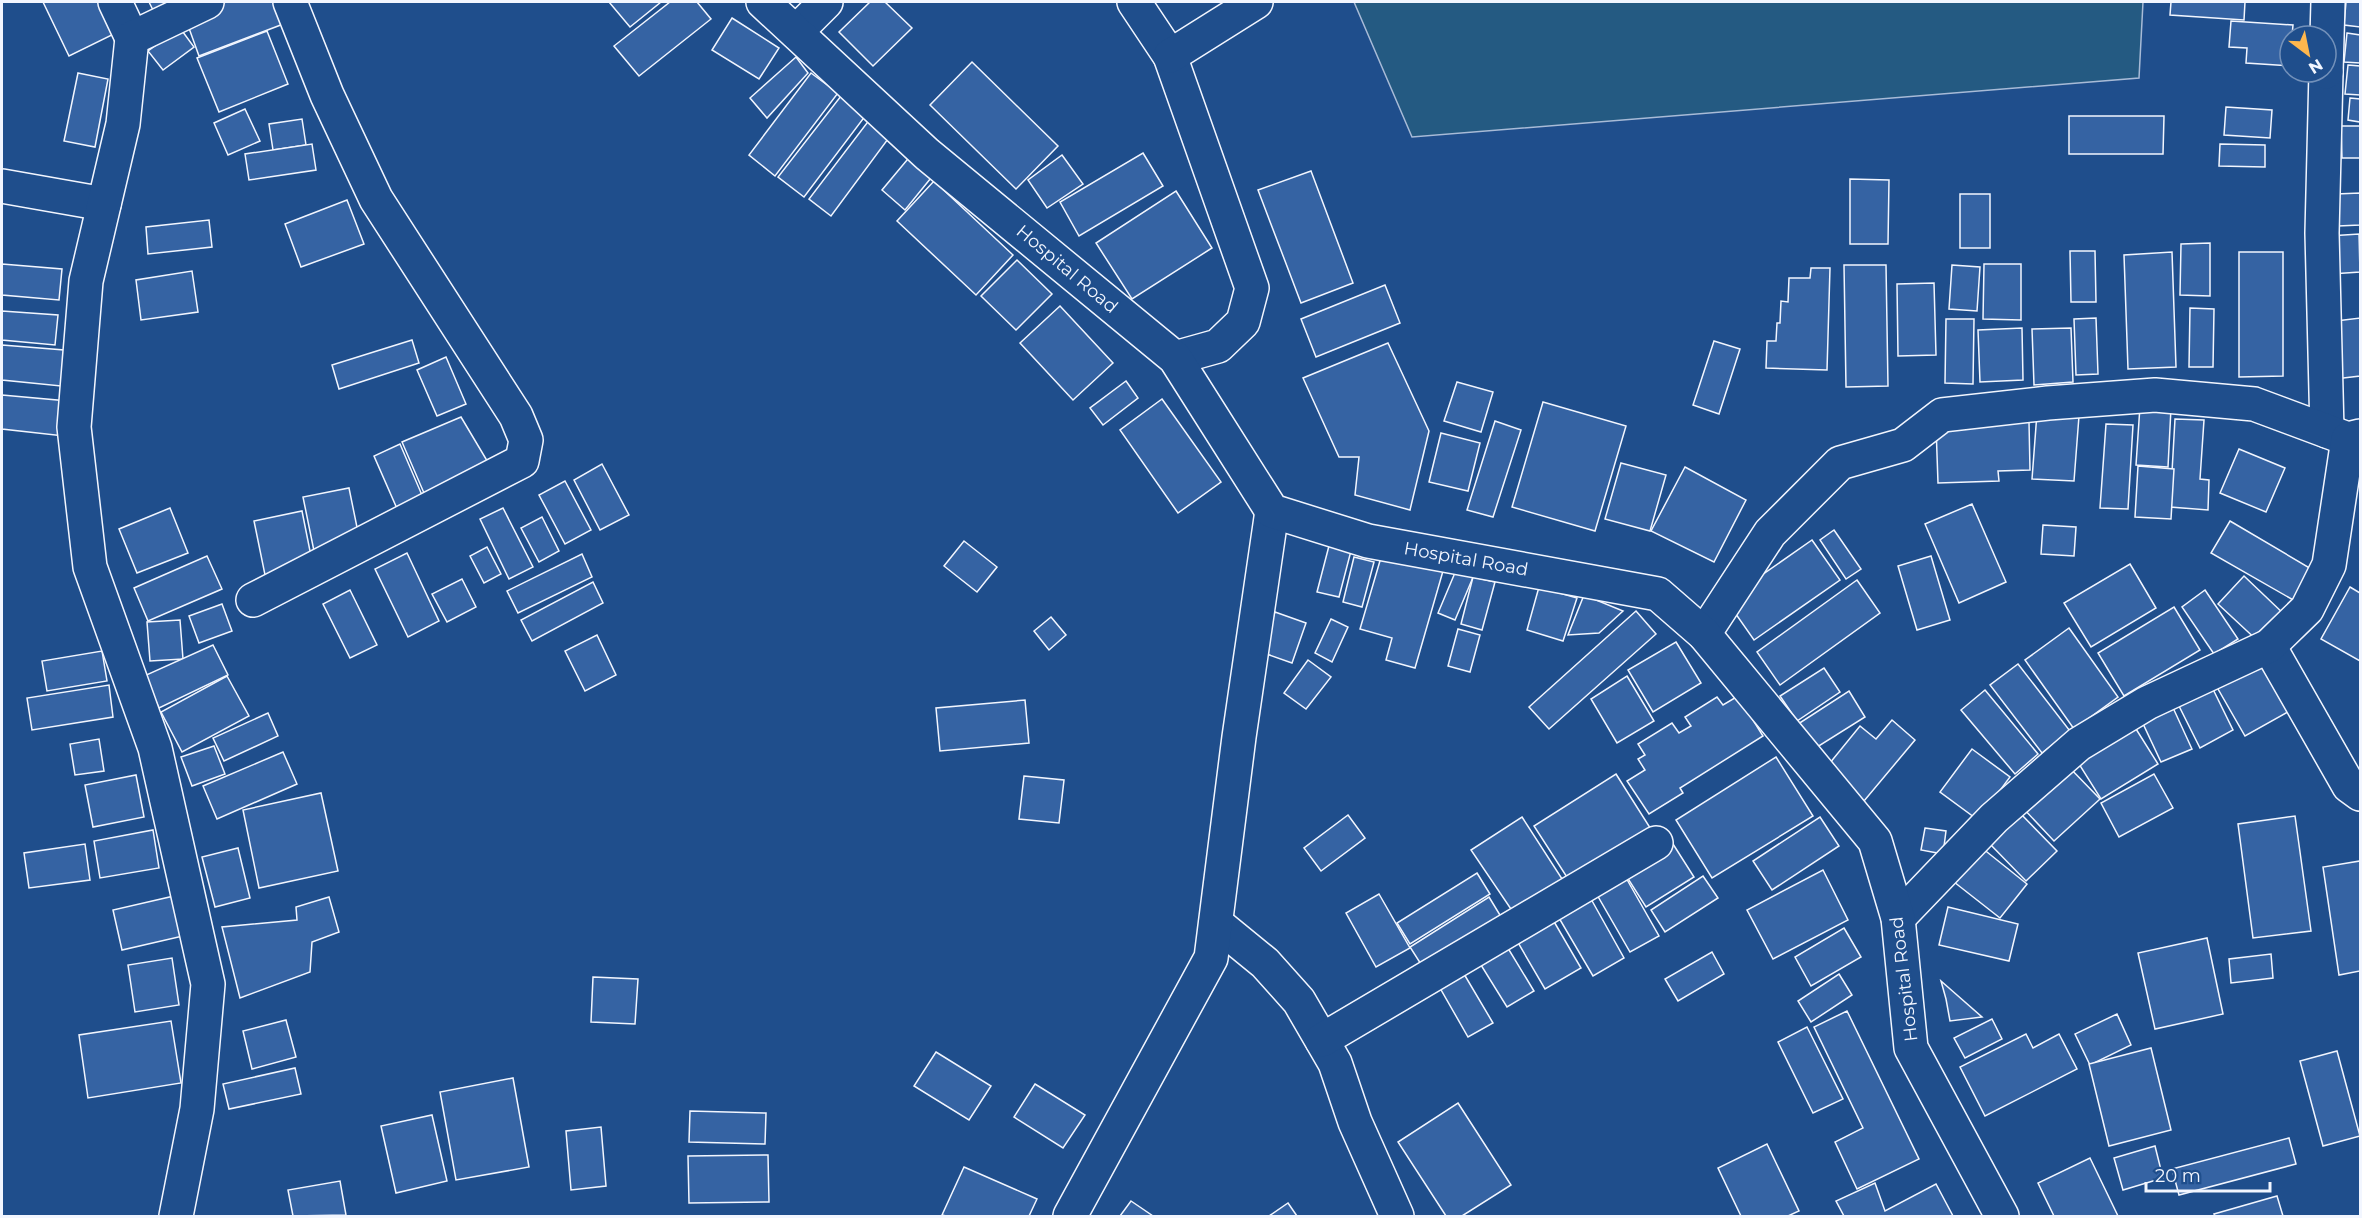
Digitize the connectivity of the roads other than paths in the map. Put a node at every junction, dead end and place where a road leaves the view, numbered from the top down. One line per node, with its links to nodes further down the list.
1 (115, 2): 11 (street)
2 (207, 2): 11 (street)
3 (290, 2): 19 (street)
4 (763, 2): 10 (street, Hospital Road)
5 (826, 2): 10 (street)
6 (1134, 2): 12 (street)
7 (1256, 2): 12 (street)
8 (2328, 2): 9 (street)
9 (2327, 24)
10 (796, 32): 16 (street, Hospital Road)
11 (132, 38): 15 (street)
12 (1170, 56): 16 (street)
13 (2326, 84): 17 (street)
14 (2, 186): 15 (street)
15 (104, 204): 27 (street)
16 (1175, 358): 18 (street, Hospital Road)
17 (2345, 435): 20 (street); 21 (street)
18 (1272, 511): 20 (street, Hospital Road); 25 (street)
19 (253, 600)
20 (1704, 634): 24 (street, Hospital Road)
21 (2269, 646): 22 (street); 24 (street)
22 (2361, 794)
23 (1656, 843): 26 (street)
24 (1898, 918): 30 (street, Hospital Road)
25 (1216, 923): 26 (street); 28 (street)
26 (1328, 1052): 29 (street)
27 (176, 1216)
28 (1070, 1216)
29 (1397, 1216)
30 (2002, 1216)

